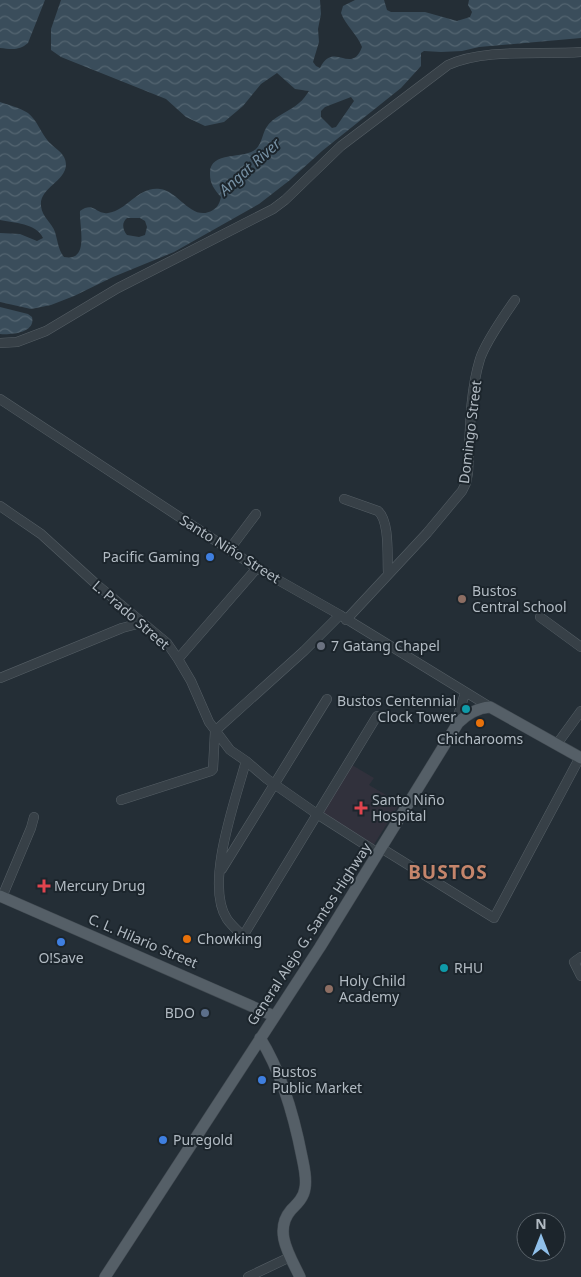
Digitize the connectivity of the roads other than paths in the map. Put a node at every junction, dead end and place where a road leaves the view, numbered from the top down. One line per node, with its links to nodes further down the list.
1 (581, 52): 3 (street)
2 (515, 300): 10 (street, Domingo Street)
3 (0, 343)
4 (0, 399): 8 (street, Santo Niño Street)
5 (344, 499): 10 (street)
6 (0, 506): 13 (street, L. Prado Street)
7 (256, 514): 8 (street)
8 (230, 550): 9 (street, Santo Niño Street)
9 (257, 568): 11 (street, Santo Niño Street); 15 (street)
10 (388, 574): 11 (street, Domingo Street)
11 (343, 617): 17 (street, Santo Niño Street); 23 (street, Domingo Street)
12 (540, 617): 14 (street)
13 (141, 623): 15 (street, L. Prado Street); 16 (street)
14 (581, 647)
15 (178, 659): 23 (street, L. Prado Street)
16 (0, 678)
17 (465, 693): 19 (street, Santo Niño Street); 22 (street)
18 (327, 699): 27 (street)
19 (490, 707): 22 (main road, General Alejo G. Santos Highway); 24 (main road)
20 (581, 712): 24 (street)
21 (377, 716): 29 (street)
22 (454, 730): 31 (main road, General Alejo G. Santos Highway)
23 (215, 731): 26 (street, L. Prado Street); 28 (street)
24 (557, 744): 25 (main road)
25 (580, 758): 31 (street, L. Prado Street)
26 (246, 761): 27 (street, L. Prado Street); 32 (street)
27 (274, 784): 29 (street, L. Prado Street); 32 (street)
28 (121, 800)
29 (317, 814): 31 (street, L. Prado Street); 32 (street)
30 (34, 817): 33 (street)
31 (380, 851): 36 (main road, General Alejo G. Santos Highway)
32 (219, 874)
33 (1, 896): 36 (main road, C. L. Hilario Street)
34 (581, 957): 35 (street)
35 (581, 976)
36 (274, 1016): 37 (main road, General Alejo G. Santos Highway)
37 (260, 1038): 38 (main road); 39 (main road, General Alejo G. Santos Highway)
38 (290, 1257): 40 (street); 41 (main road)
39 (105, 1277)
40 (248, 1277)
41 (300, 1277)

